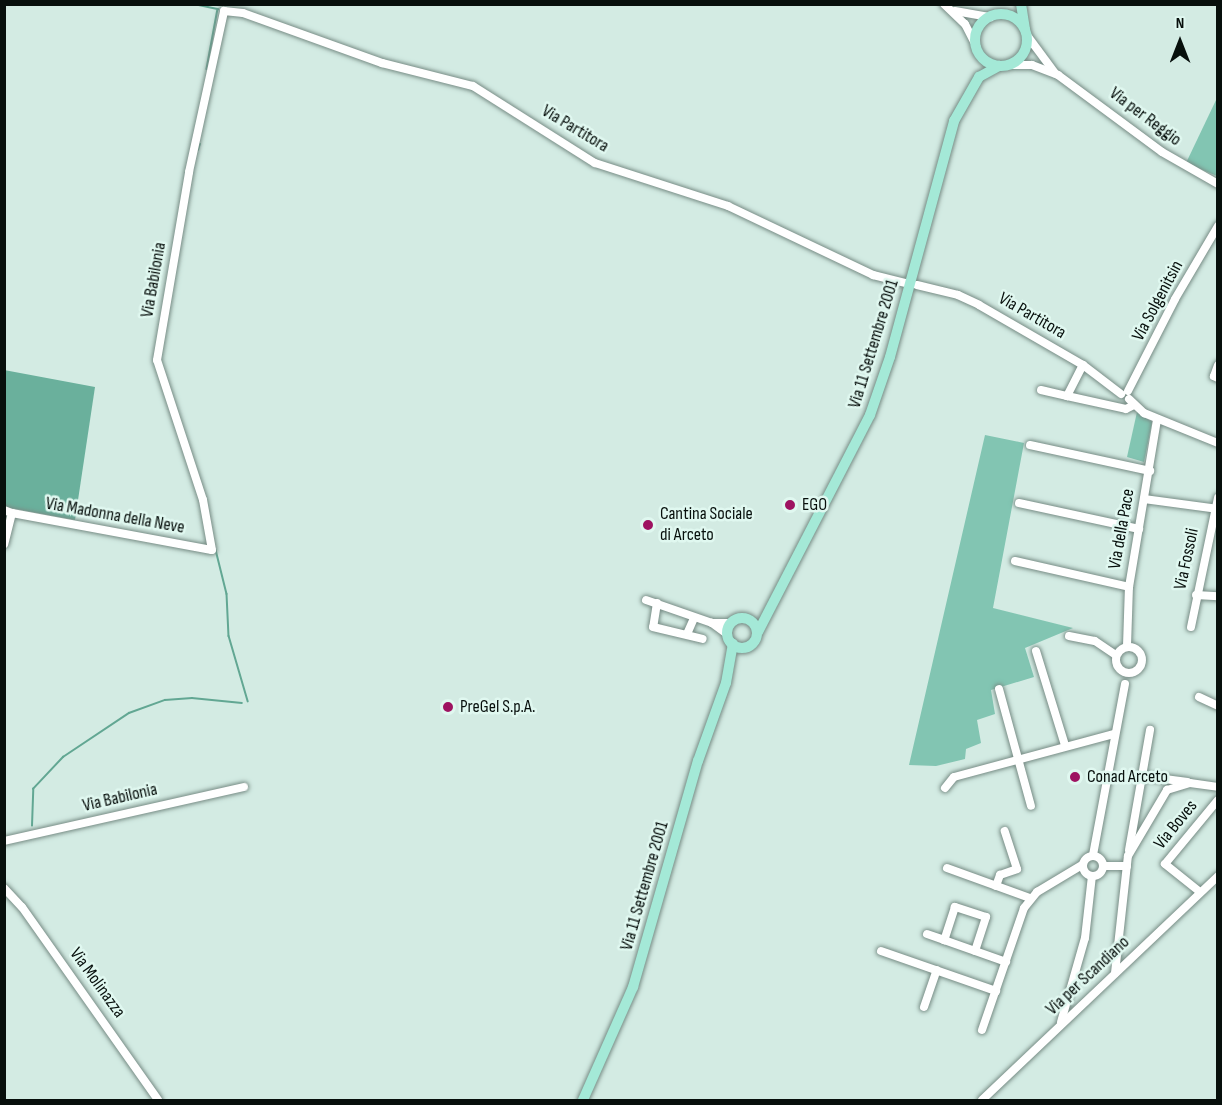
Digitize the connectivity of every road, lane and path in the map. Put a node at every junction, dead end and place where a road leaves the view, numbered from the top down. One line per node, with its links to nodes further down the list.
1 (944, 4): 4 (street)
2 (1005, 4): 6 (main road, Via 11 Settembre 2001)
3 (1021, 4): 7 (main road)
4 (952, 10): 6 (street); 8 (street)
5 (222, 12): 14 (street, Via Partitora); 32 (street, Via Babilonia)
6 (992, 17): 7 (main road); 8 (main road, Via 11 Settembre 2001)
7 (1025, 32): 9 (main road, Via 11 Settembre 2001); 10 (street, Via per Reggio)
8 (977, 47): 9 (main road); 11 (main road, Via 11 Settembre 2001)
9 (1004, 65): 10 (street, Via per Reggio); 11 (main road, Via 11 Settembre 2001)
10 (1058, 75): 12 (street, Via per Reggio)
11 (972, 87): 14 (main road, Via 11 Settembre 2001)
12 (1217, 184)
13 (1218, 226): 20 (street, Via Solgenitsin)
14 (913, 285): 15 (street, Via Partitora); 37 (main road, Via 11 Settembre 2001)
15 (1083, 365): 19 (street); 20 (street, Via Partitora)
16 (1218, 365): 17 (street)
17 (1218, 378)
18 (1041, 390): 19 (street)
19 (1067, 396): 20 (street)
20 (1128, 397): 21 (street, Via Partitora)
21 (1157, 419): 22 (street, Via Partitora); 24 (street, Via della Pace)
22 (1217, 442)
23 (1030, 445): 24 (street)
24 (1150, 471): 26 (street, Via della Pace)
25 (1218, 498): 28 (street, Via Fossoli)
26 (1144, 499): 28 (street); 30 (street, Via della Pace)
27 (1019, 503): 30 (street)
28 (1216, 509): 35 (street, Via Fossoli)
29 (8, 512): 31 (street, Via Madonna della Neve); 32 (street, Via Madonna della Neve)
30 (1139, 529): 34 (street, Via della Pace)
31 (4, 544)
32 (212, 550)
33 (1015, 561): 34 (street)
34 (1129, 587): 48 (street, Via della Pace)
35 (1197, 595): 36 (street); 42 (street, Via Fossoli)
36 (1218, 596)
37 (773, 597): 41 (main road, Via 11 Settembre 2001); 43 (main road, Via 11 Settembre 2001)
38 (646, 600): 39 (street)
39 (657, 603): 40 (street); 44 (street)
40 (694, 618): 44 (street); 45 (street)
41 (749, 619): 43 (main road); 45 (main road, Via 11 Settembre 2001)
42 (1191, 627)
43 (758, 632): 49 (main road, Via 11 Settembre 2001)
44 (687, 634): 47 (street)
45 (730, 634): 49 (main road); 53 (main road, Via 11 Settembre 2001)
46 (1069, 636): 51 (street)
47 (703, 639)
48 (1127, 646): 51 (street); 52 (street)
49 (744, 648): 53 (main road, Via 11 Settembre 2001)
50 (1036, 651): 59 (street)
51 (1116, 655): 52 (street)
52 (1125, 672): 58 (street)
53 (728, 676): 96 (main road, Via 11 Settembre 2001)
54 (999, 689): 60 (street)
55 (1199, 697): 56 (street)
56 (1218, 706)
57 (1150, 730): 61 (street)
58 (1113, 734): 59 (street); 70 (street)
59 (1065, 745): 60 (street)
60 (1018, 760): 65 (street); 67 (street)
61 (1142, 776): 62 (street); 71 (street)
62 (1190, 783): 64 (street); 71 (street)
63 (244, 787): 69 (street, Via Babilonia)
64 (1218, 787)
65 (945, 788)
66 (1218, 800): 80 (street, Via Boves)
67 (1031, 806)
68 (1005, 831): 78 (street)
69 (4, 841)
70 (1093, 855): 72 (street); 73 (street)
71 (1128, 856): 74 (street)
72 (1082, 865): 76 (street); 81 (street)
73 (1103, 866): 74 (street); 76 (street)
74 (1127, 866): 88 (street)
75 (947, 868): 78 (street)
76 (1092, 876): 90 (street)
77 (1218, 876): 80 (street, Via per Scandiano)
78 (996, 886): 81 (street)
79 (4, 888): 95 (street, Via Molinazza)
80 (1200, 892): 88 (street, Via per Scandiano)
81 (1030, 898): 86 (street)
82 (927, 934): 83 (street)
83 (944, 940): 85 (street); 85 (street)
84 (880, 951): 87 (street)
85 (975, 951): 86 (street)
86 (1006, 962): 89 (street)
87 (937, 970): 89 (street); 92 (street)
88 (1115, 974): 91 (street, Via per Scandiano)
89 (996, 991): 94 (street)
90 (1071, 993): 91 (street); 93 (street)
91 (1085, 1001): 93 (street, Via per Scandiano)
92 (924, 1007)
93 (1060, 1025): 97 (street, Via per Scandiano)
94 (982, 1030)
95 (158, 1101)
96 (583, 1101)
97 (982, 1101)

